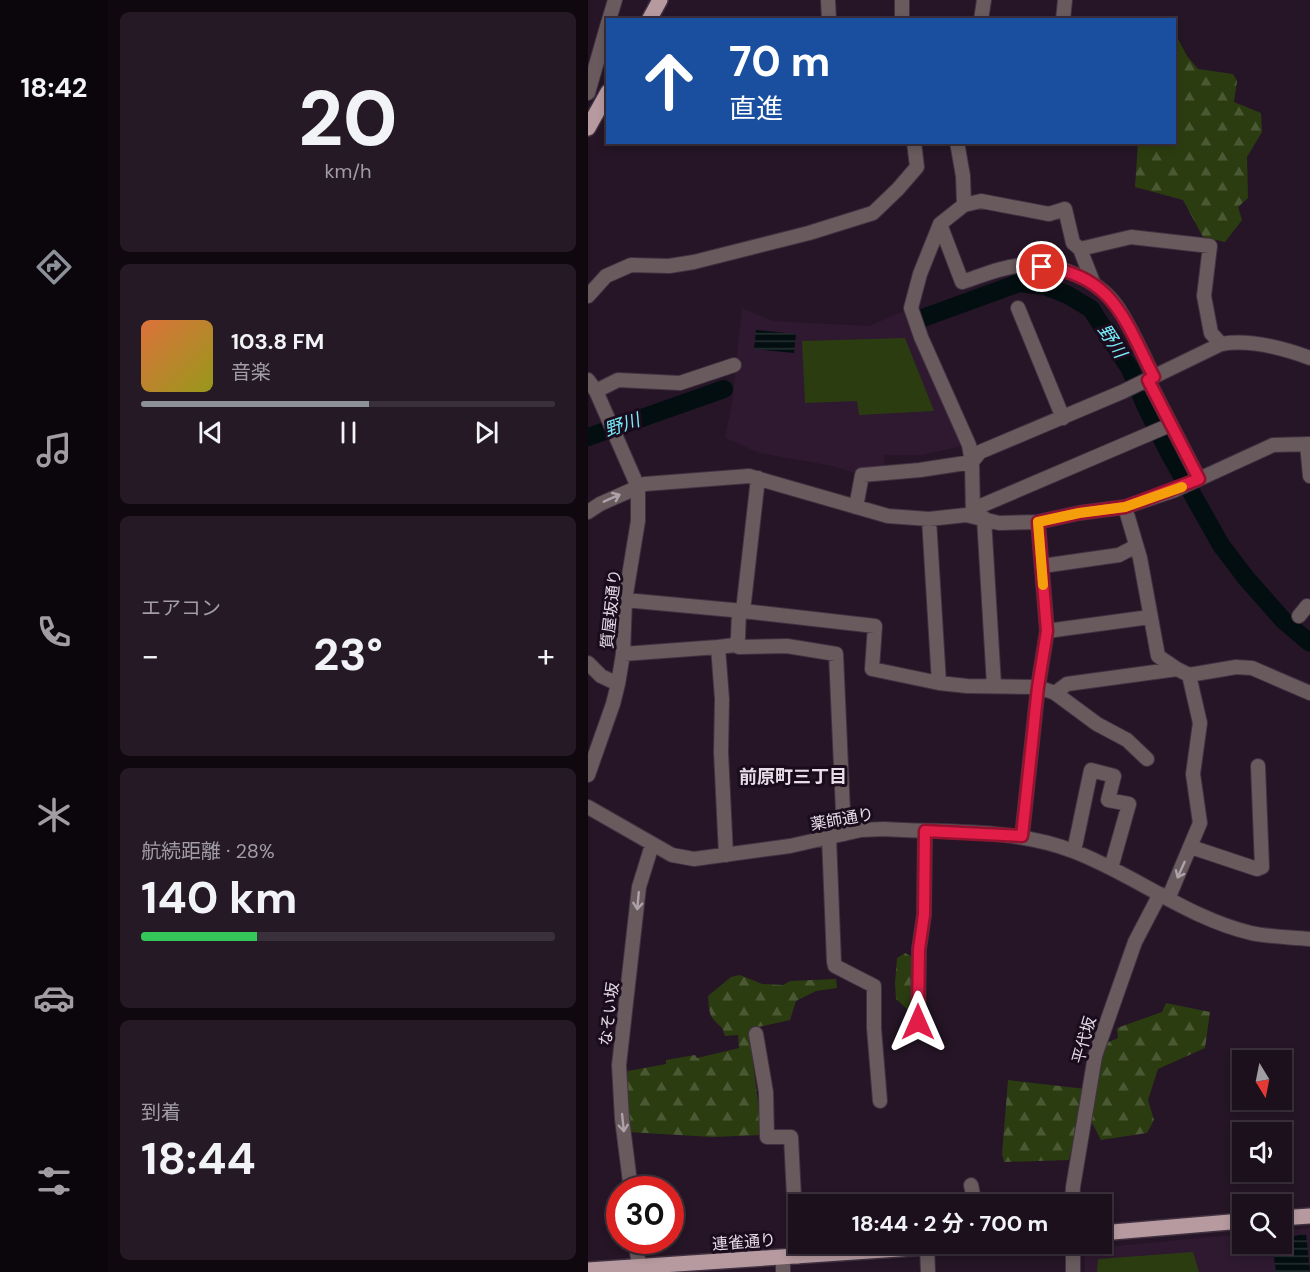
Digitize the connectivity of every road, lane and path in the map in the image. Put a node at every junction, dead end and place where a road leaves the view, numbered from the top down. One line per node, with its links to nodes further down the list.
1 (615, 0): 7 (street)
2 (660, 0): 8 (main road)
3 (828, 0): 9 (street)
4 (903, 0): 10 (street)
5 (984, 0): 11 (street)
6 (1065, 0): 12 (street)
7 (609, 18)
8 (650, 18)
9 (829, 18)
10 (902, 18)
11 (981, 18)
12 (1063, 18)
13 (606, 28): 14 (street)
14 (588, 93)
15 (606, 95): 16 (main road)
16 (588, 126)
17 (915, 144): 23 (street)
18 (957, 144): 19 (street)
19 (964, 205): 20 (street); 21 (street)
20 (940, 224): 22 (street); 33 (street)
21 (1080, 249): 22 (street); 25 (street)
22 (1093, 282): 28 (street)
23 (588, 296)
24 (1018, 308): 30 (street)
25 (1221, 344): 26 (street); 28 (street)
26 (1310, 358)
27 (734, 365): 29 (street)
28 (1149, 379): 30 (street); 31 (street)
29 (592, 386): 37 (street, 質屋坂通り)
30 (1064, 417): 33 (street)
31 (1169, 426): 36 (street); 41 (street)
32 (1308, 444): 34 (street); 36 (street)
33 (972, 462): 38 (street); 41 (street)
34 (1310, 476)
35 (758, 478): 37 (street); 38 (street); 47 (street)
36 (1198, 479): 39 (street)
37 (638, 487): 40 (street, one-way to 37); 46 (street, 質屋坂通り)
38 (856, 507): 42 (street)
39 (1125, 507): 43 (street); 44 (street)
40 (588, 512)
41 (979, 517): 42 (street); 43 (street); 57 (street)
42 (929, 519): 55 (street)
43 (1038, 522): 45 (street)
44 (1136, 546): 45 (street); 48 (street)
45 (1042, 566): 49 (street)
46 (626, 600): 47 (street); 52 (street, 質屋坂通り)
47 (741, 611): 50 (street); 55 (street)
48 (1150, 617): 49 (street); 54 (street)
49 (1047, 631): 58 (street)
50 (735, 645): 51 (street); 66 (street)
51 (718, 647): 52 (street); 72 (street)
52 (623, 654): 56 (street, 質屋坂通り)
53 (588, 663): 56 (street)
54 (1183, 672): 59 (street); 60 (street); 70 (street, 平代坂)
55 (939, 683): 57 (street)
56 (618, 684): 63 (street, 質屋坂通り)
57 (994, 685): 58 (street)
58 (1038, 687): 59 (street); 67 (street)
59 (1055, 693): 61 (street)
60 (1310, 693)
61 (1147, 759)
62 (1258, 766): 70 (street)
63 (588, 775)
64 (588, 807): 69 (street, 薬師通り)
65 (925, 831): 66 (street, 薬師通り); 67 (street, 薬師通り); 76 (street)
66 (844, 834): 68 (street, 薬師通り)
67 (1022, 836): 71 (street, 薬師通り)
68 (829, 837): 72 (street, 薬師通り); 78 (street)
69 (652, 845): 72 (street, 薬師通り); 79 (street, なそい坂, one-way to 79)
70 (1191, 847): 74 (street, 平代坂, one-way to 74)
71 (1074, 851): 73 (street, 薬師通り); 73 (street)
72 (726, 855)
73 (1111, 868): 74 (street, 薬師通り)
74 (1164, 896): 75 (street, 薬師通り); 82 (street, 平代坂)
75 (1310, 939)
76 (918, 1022)
77 (756, 1034): 91 (street)
78 (879, 1101)
79 (629, 1176)
80 (971, 1185): 81 (street)
81 (973, 1194)
82 (1073, 1194)
83 (1310, 1216): 84 (main road)
84 (1292, 1217)
85 (1232, 1222): 86 (main road)
86 (1112, 1232)
87 (637, 1254): 92 (street)
88 (862, 1254): 91 (main road, 連雀通り)
89 (927, 1254): 94 (street)
90 (1073, 1254): 95 (street)
91 (788, 1262): 92 (main road, 連雀通り)
92 (639, 1269): 93 (main road, 連雀通り)
93 (588, 1270)
94 (928, 1272)
95 (1073, 1272)

